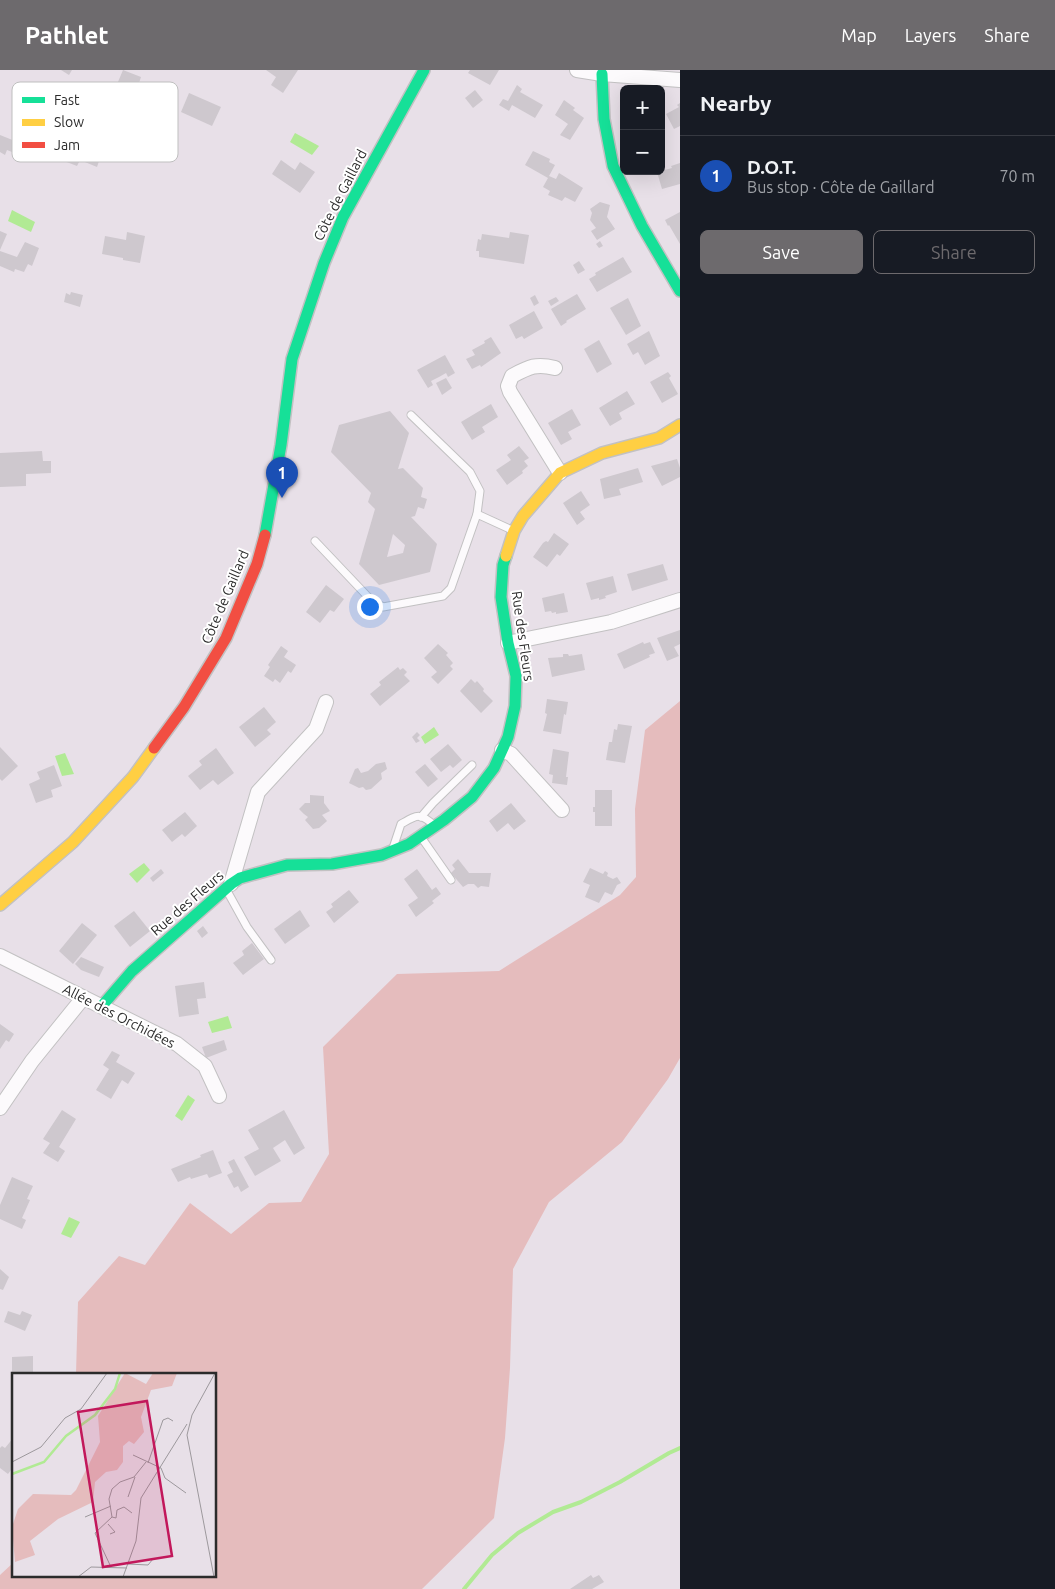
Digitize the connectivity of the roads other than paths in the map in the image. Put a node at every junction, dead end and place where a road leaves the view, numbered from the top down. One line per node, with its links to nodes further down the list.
1 (424, 70): 25 (street, Côte de Gaillard)
2 (577, 70): 3 (street)
3 (602, 74): 4 (street); 5 (street)
4 (680, 80)
5 (680, 291)
6 (555, 368): 9 (street)
7 (411, 415): 10 (lane)
8 (680, 425): 9 (street, Rue des Fleurs)
9 (560, 473): 11 (street, Rue des Fleurs)
10 (476, 514): 11 (lane); 12 (lane)
11 (514, 531): 14 (street, Rue des Fleurs)
12 (315, 541)
13 (680, 600): 14 (street)
14 (508, 643): 16 (street, Rue des Fleurs)
15 (326, 702): 24 (street)
16 (502, 750): 18 (street); 20 (street, Rue des Fleurs)
17 (472, 765): 19 (lane)
18 (562, 810)
19 (421, 816): 20 (lane); 22 (lane)
20 (435, 826): 21 (street, Rue des Fleurs)
21 (420, 836): 22 (street, Rue des Fleurs); 23 (lane)
22 (392, 851): 24 (street, Rue des Fleurs)
23 (451, 880)
24 (228, 886): 27 (lane); 29 (street, Rue des Fleurs)
25 (0, 905)
26 (0, 956): 28 (street, Allée des Orchidées)
27 (271, 960)
28 (83, 998): 29 (street, Allée des Orchidées); 31 (street)
29 (101, 1008): 30 (street, Allée des Orchidées)
30 (219, 1096)
31 (0, 1108)

